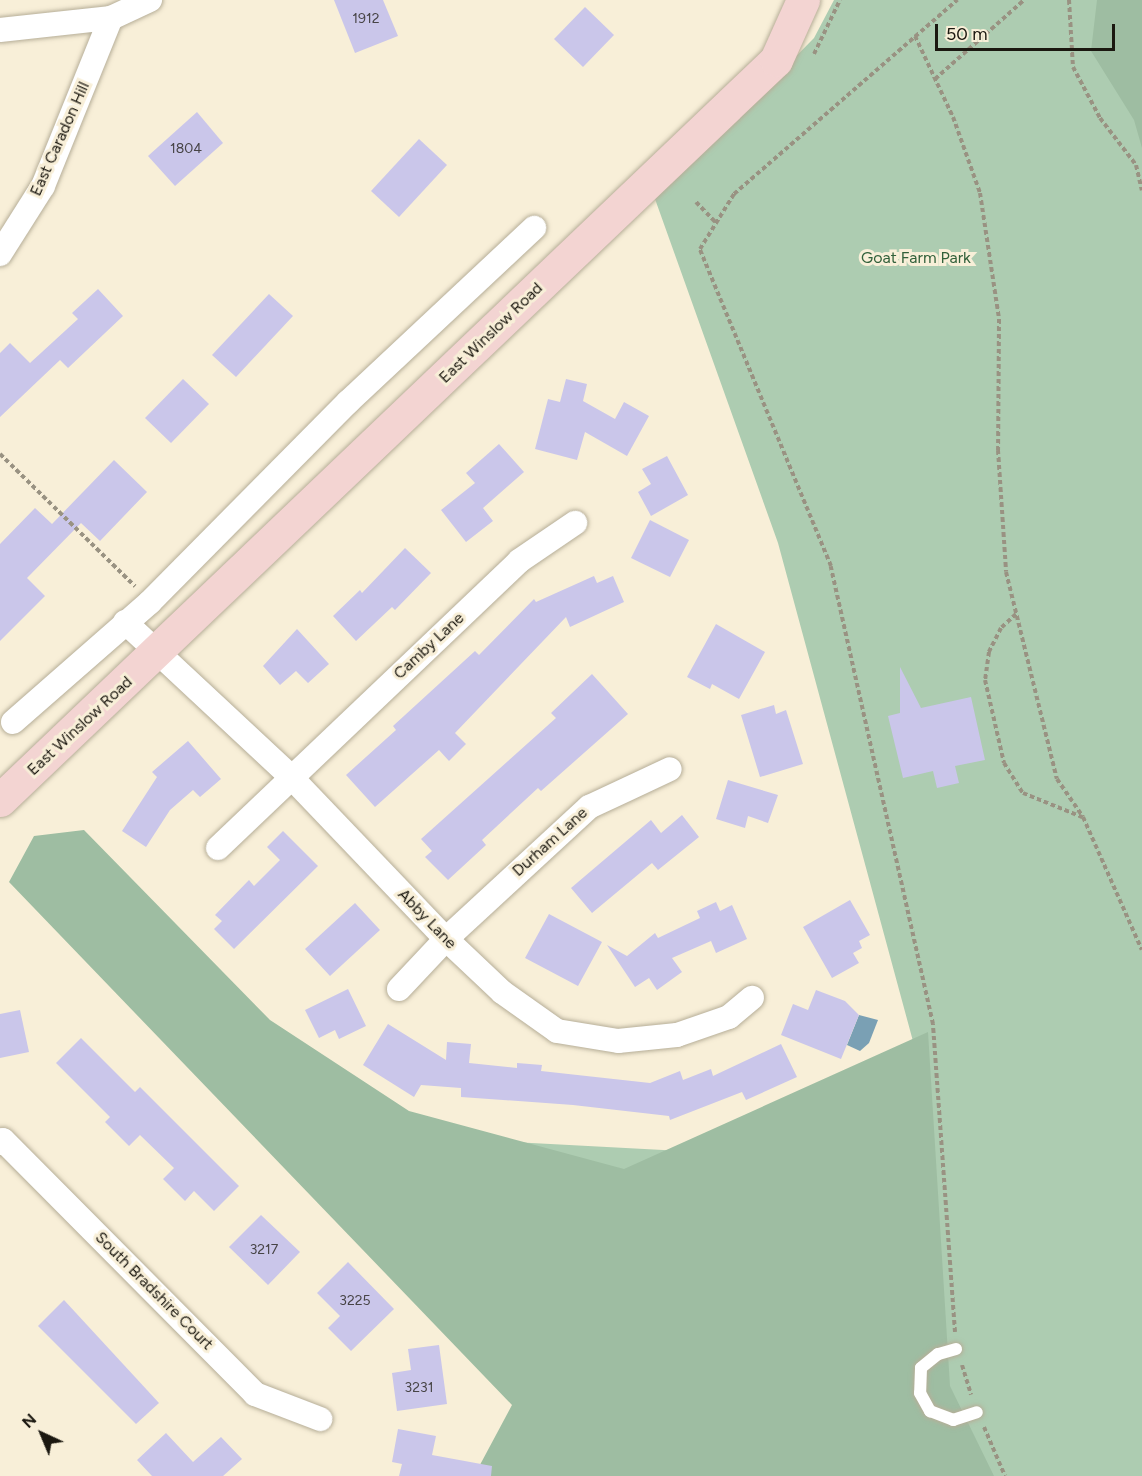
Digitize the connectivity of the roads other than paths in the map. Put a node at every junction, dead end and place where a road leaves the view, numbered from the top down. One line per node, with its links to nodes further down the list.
1 (150, 0): 3 (street)
2 (803, 0): 9 (main road, East Winslow Road)
3 (111, 18): 4 (street); 6 (street, East Caradon Hill)
4 (0, 30)
5 (534, 228): 8 (street)
6 (0, 254)
7 (575, 523): 12 (street, Camby Lane)
8 (125, 622): 9 (street); 10 (street)
9 (159, 652): 12 (street, Abby Lane); 13 (main road, East Winslow Road)
10 (14, 722)
11 (670, 769): 15 (street, Durham Lane)
12 (290, 776): 14 (street, Camby Lane); 15 (street, Abby Lane)
13 (0, 800)
14 (218, 848)
15 (446, 939): 16 (street, Durham Lane); 17 (street, Abby Lane)
16 (399, 989)
17 (752, 998)
18 (2, 1141): 21 (street, South Bradshire Court)
19 (956, 1349): 20 (lane)
20 (976, 1412)
21 (320, 1419)

